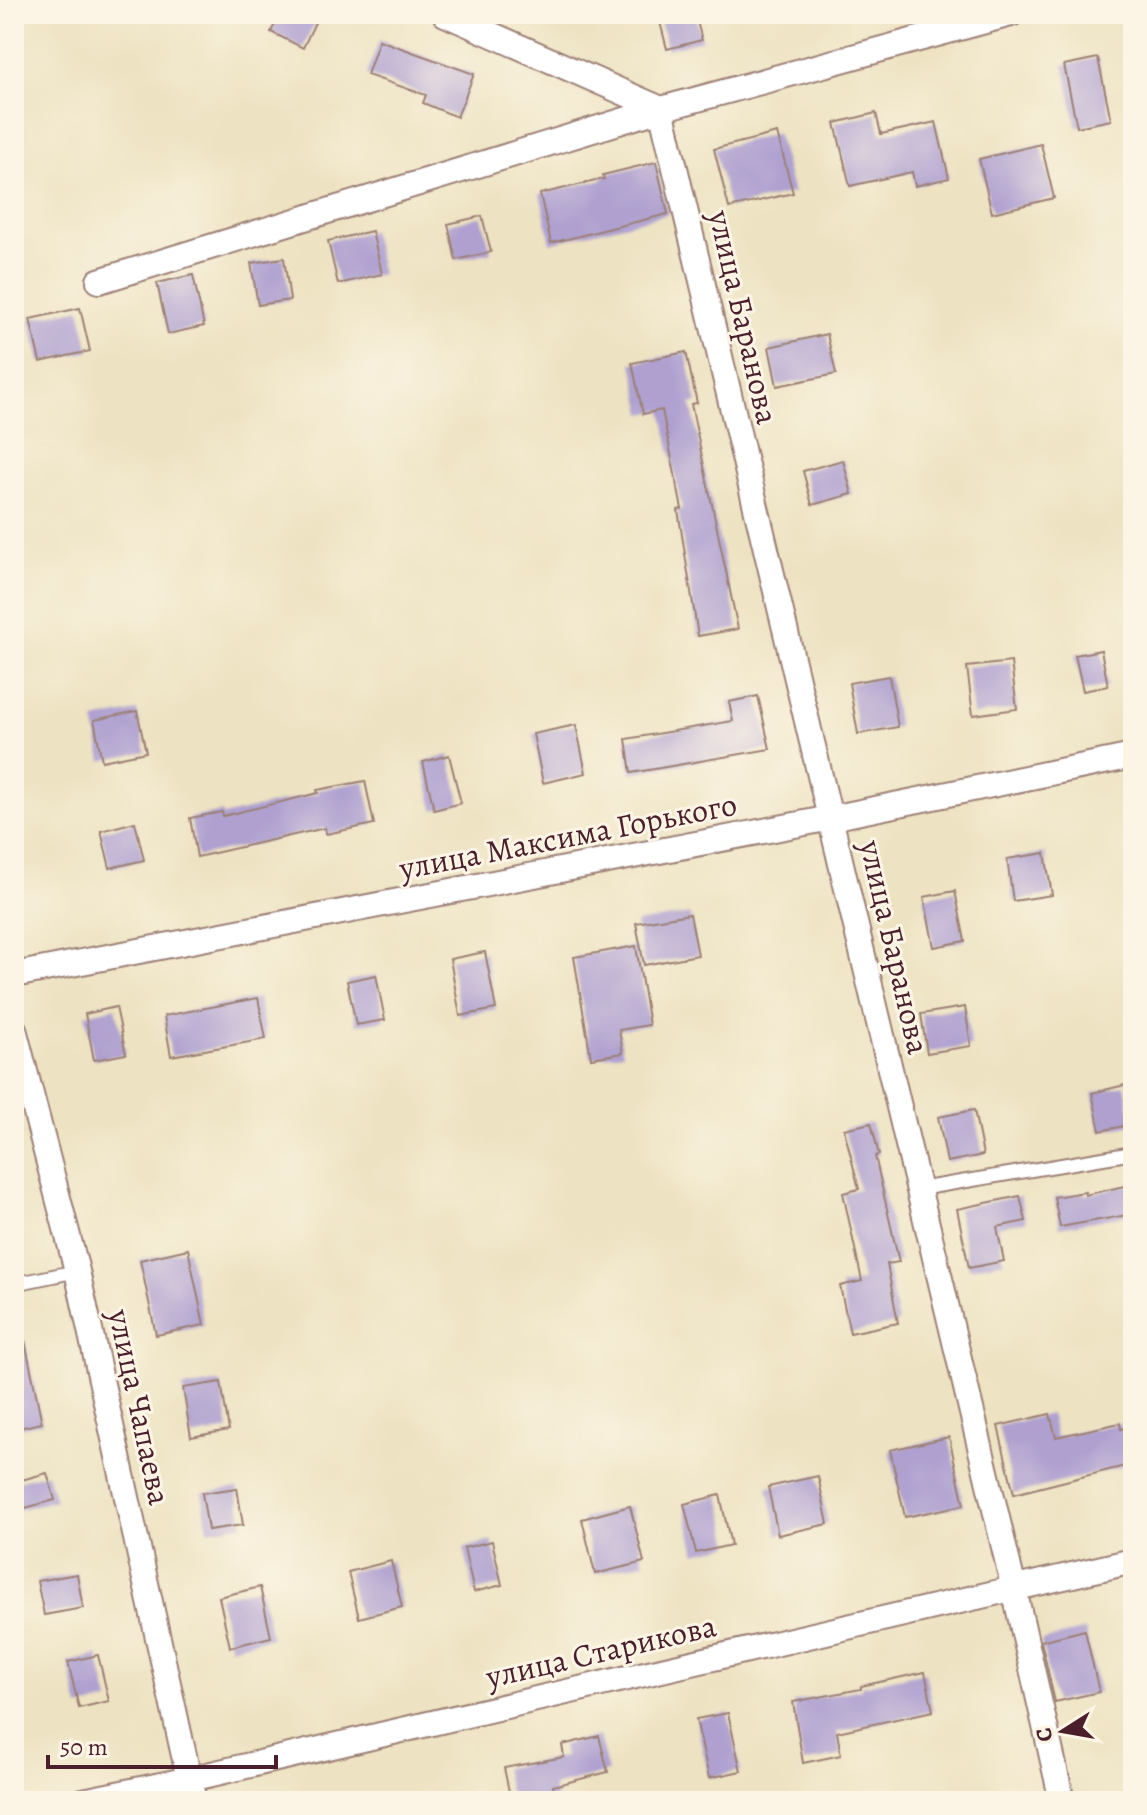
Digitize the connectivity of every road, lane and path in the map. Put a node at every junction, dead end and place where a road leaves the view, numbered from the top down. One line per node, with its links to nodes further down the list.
1 (445, 14): 3 (street)
2 (1011, 14): 3 (street)
3 (661, 109): 4 (street); 6 (street, улица Баранова)
4 (99, 281)
5 (1133, 756): 6 (street, улица Максима Горького)
6 (831, 818): 7 (street, улица Максима Горького); 10 (street, улица Баранова)
7 (14, 975)
8 (14, 1029): 11 (street, улица Чапаева)
9 (1133, 1153): 10 (lane)
10 (919, 1189): 14 (street, улица Баранова)
11 (77, 1271): 12 (lane); 15 (street, улица Чапаева)
12 (14, 1284)
13 (1133, 1561): 14 (street, улица Старикова)
14 (1014, 1589): 15 (street, улица Старикова); 17 (street, улица Баранова)
15 (192, 1790): 16 (street, улица Старикова)
16 (83, 1801)
17 (1062, 1801)

